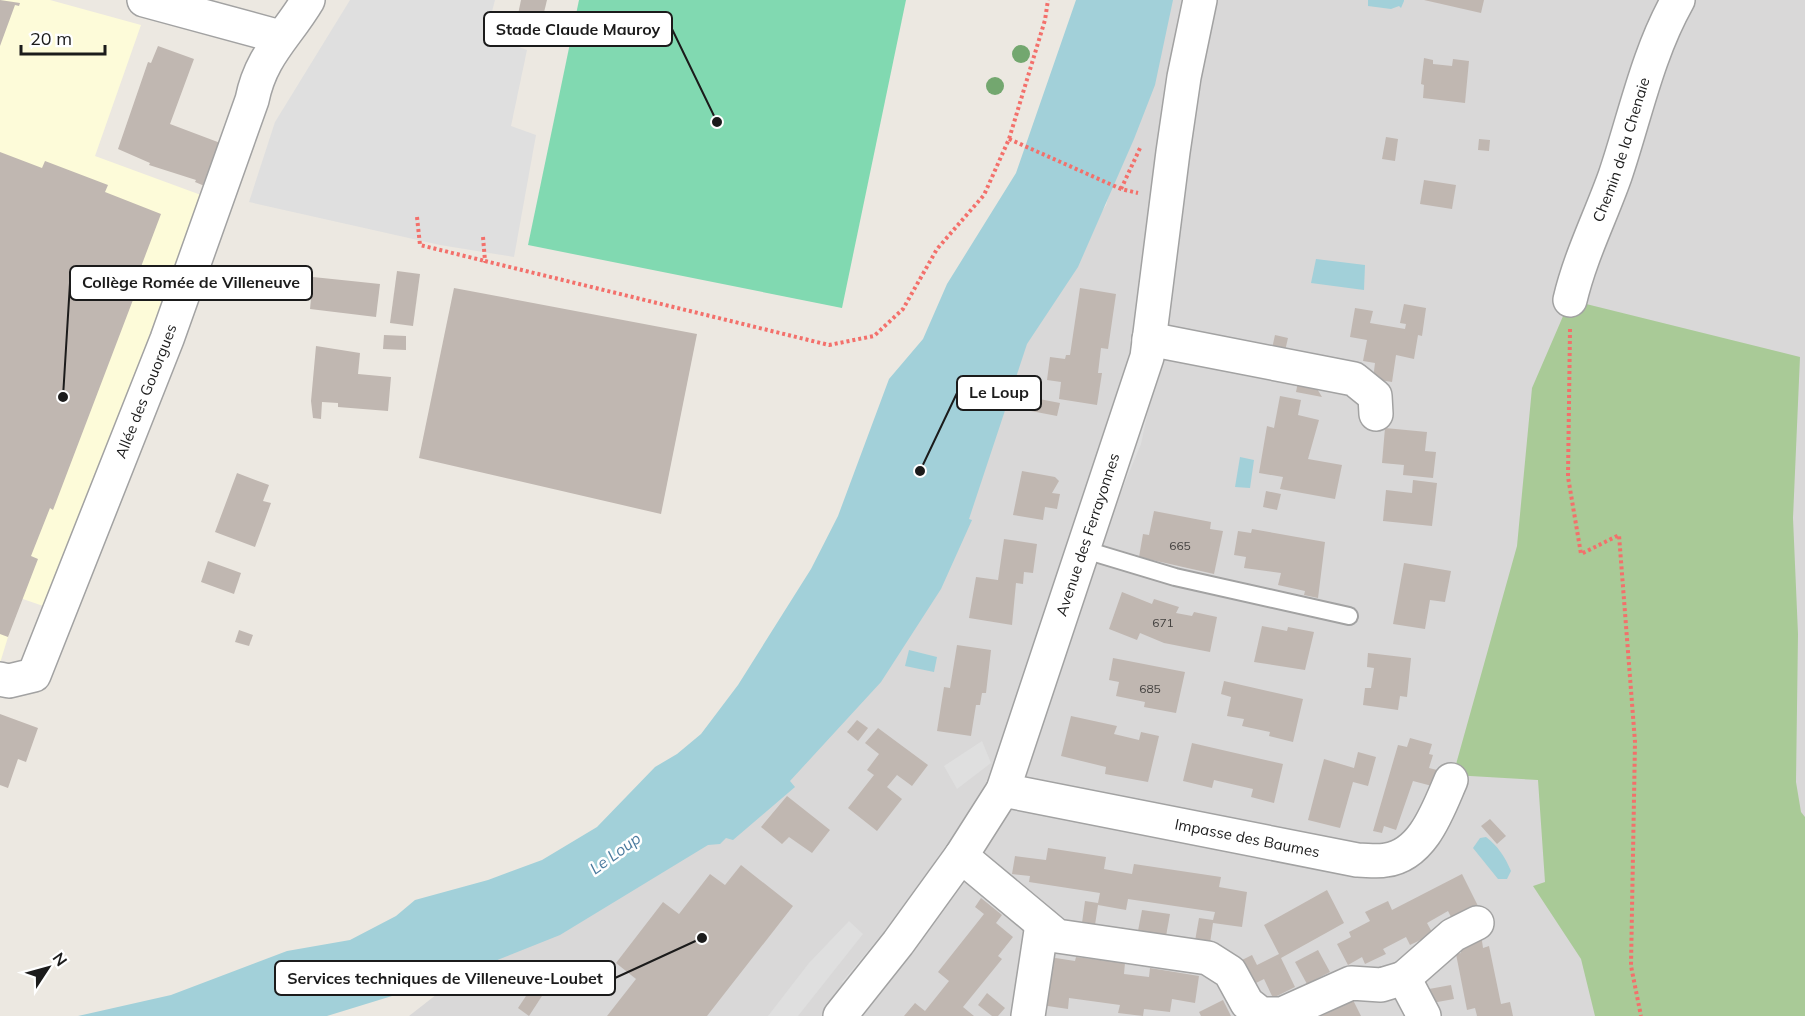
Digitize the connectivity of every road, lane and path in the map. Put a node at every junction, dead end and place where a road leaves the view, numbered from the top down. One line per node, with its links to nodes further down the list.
1 (144, 0): 6 (street)
2 (309, 0): 6 (street)
3 (1047, 0): 7 (path)
4 (1200, 0): 13 (street, Avenue des Ferrayonnes)
5 (1678, 0): 12 (street, Chemin de la Chenaie)
6 (280, 37): 17 (street, Allée des Gouorgues)
7 (1009, 139): 8 (path); 11 (path)
8 (1140, 194)
9 (417, 217): 11 (path)
10 (483, 237): 11 (path)
11 (485, 261)
12 (1570, 300): 27 (path)
13 (1149, 339): 14 (street); 15 (street, Avenue des Ferrayonnes)
14 (1376, 414)
15 (1082, 549): 16 (lane); 19 (street, Avenue des Ferrayonnes)
16 (1348, 616)
17 (0, 679)
18 (1451, 780): 19 (street, Impasse des Baumes)
19 (1003, 790): 20 (street, Avenue des Ferrayonnes)
20 (961, 856): 22 (street); 24 (street, Avenue des Ferrayonnes)
21 (1477, 923): 23 (street)
22 (1042, 924): 23 (street); 25 (street)
23 (1404, 978): 26 (street)
24 (840, 1016)
25 (1028, 1016)
26 (1424, 1016)
27 (1641, 1016)

